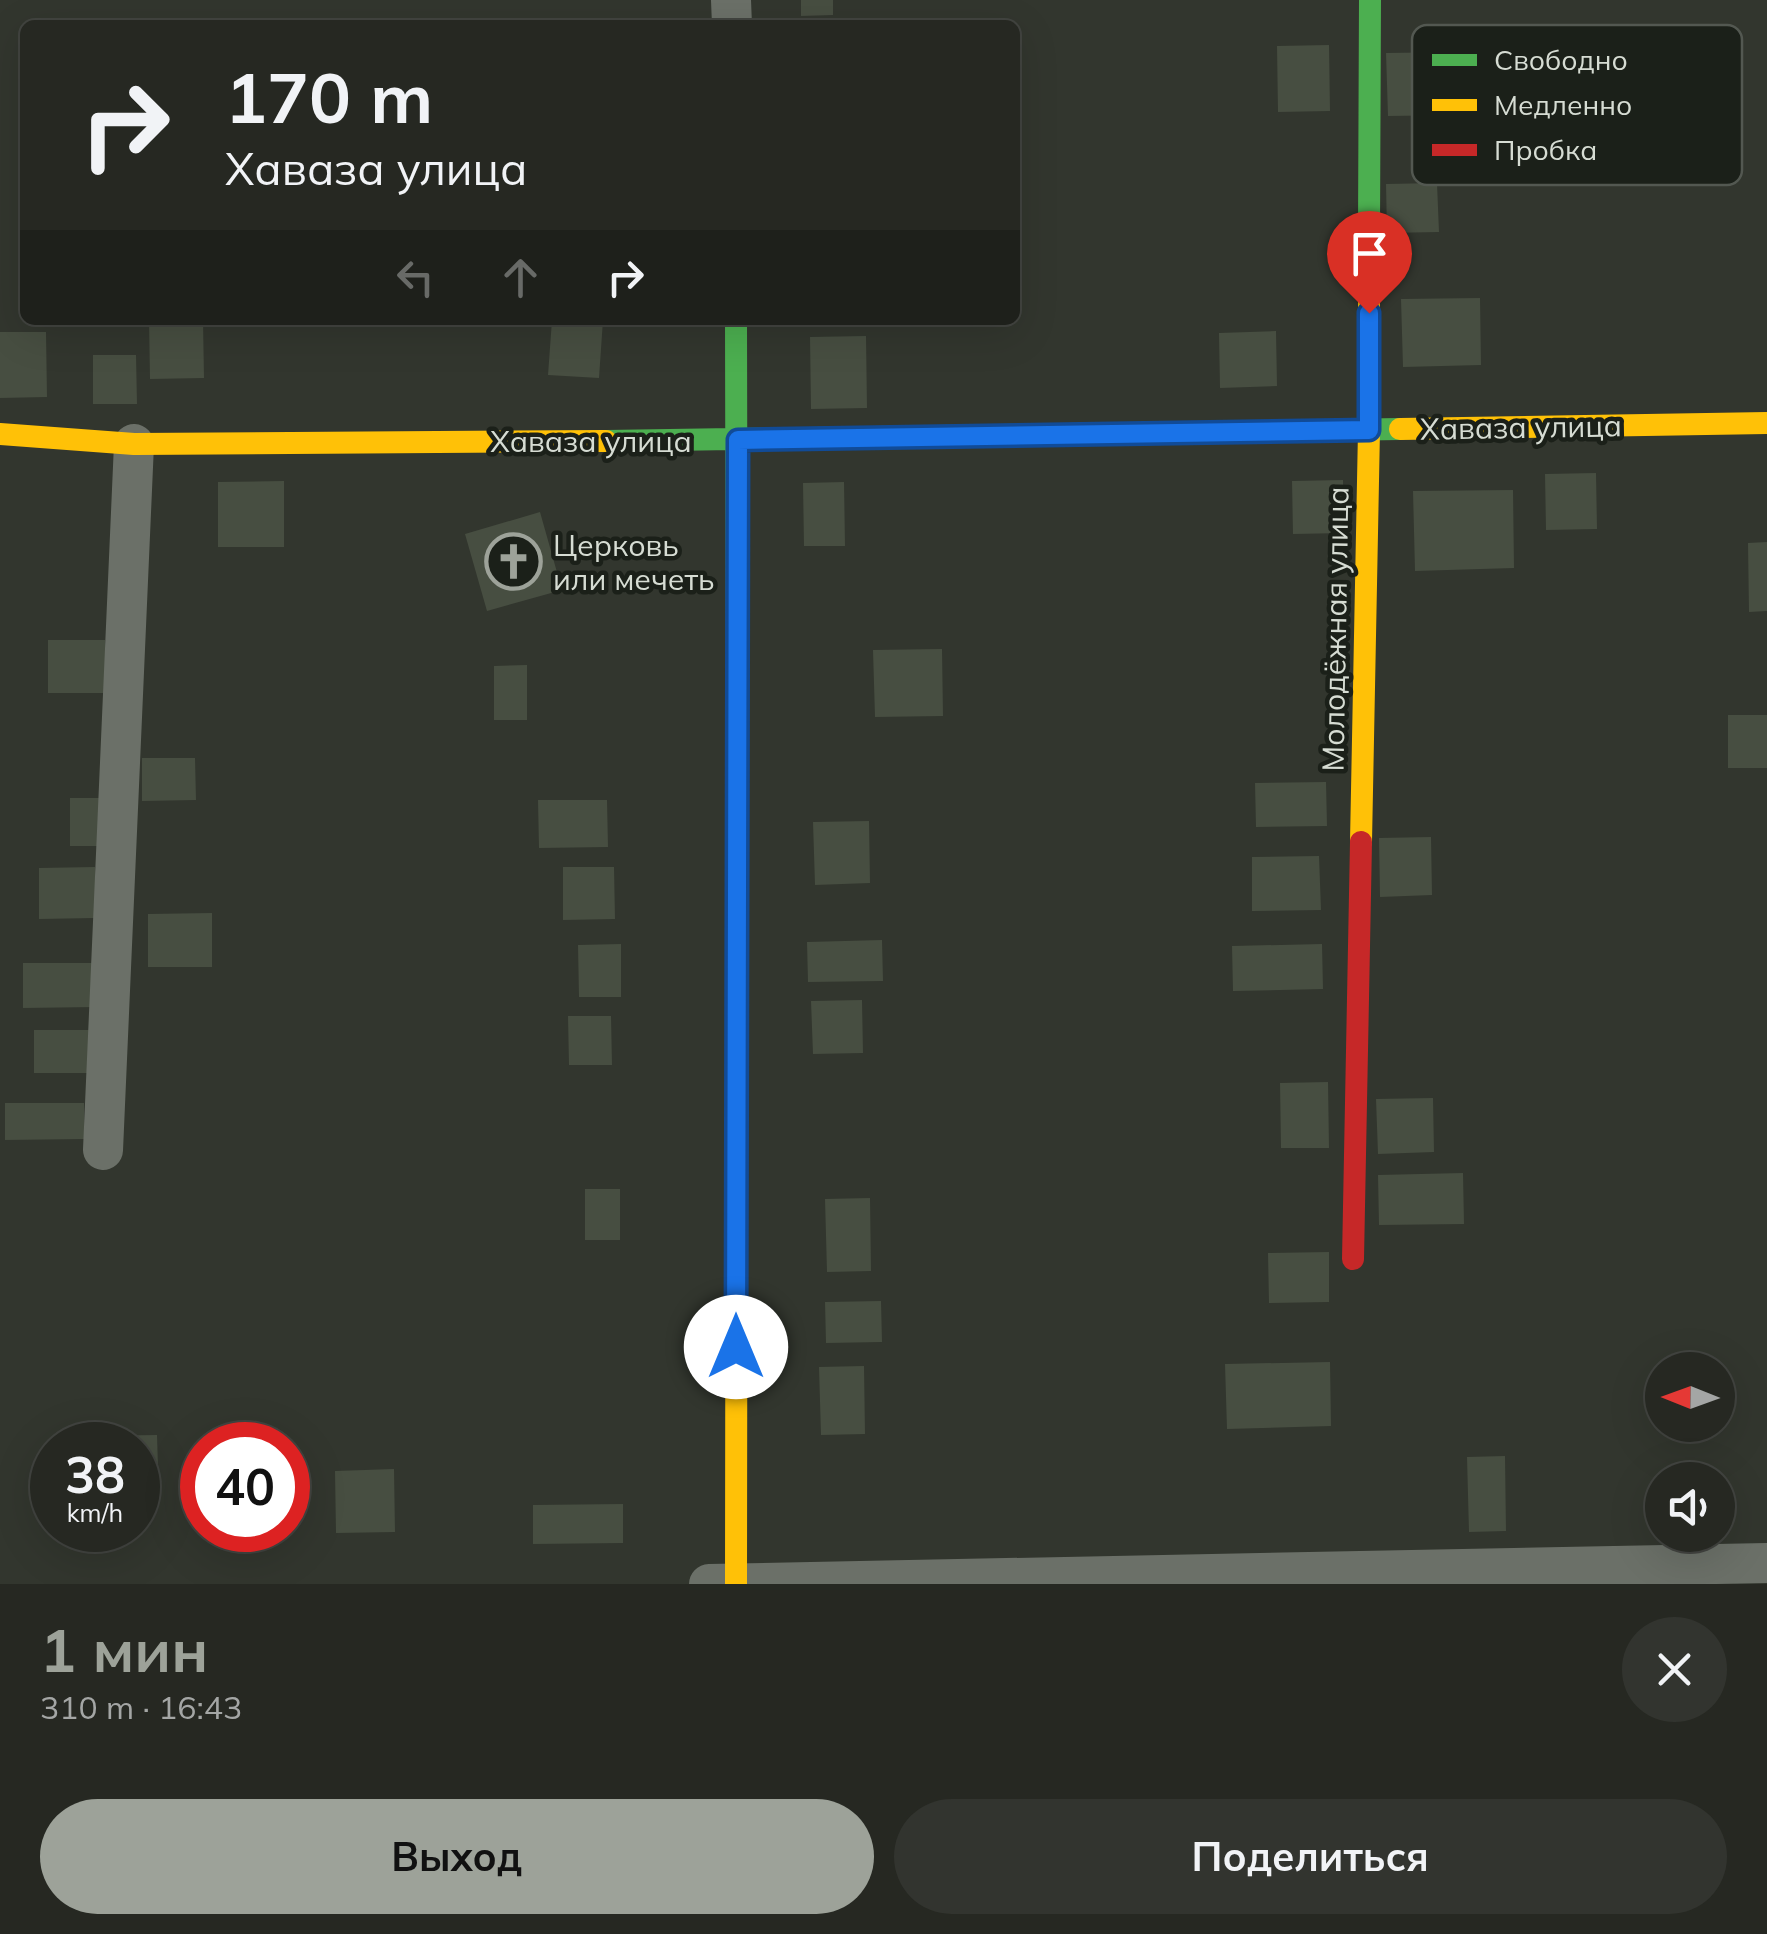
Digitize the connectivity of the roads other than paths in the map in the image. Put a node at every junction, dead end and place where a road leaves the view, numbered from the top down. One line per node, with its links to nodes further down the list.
1 (1370, 0): 4 (street, Молодёжная улица)
2 (736, 325): 6 (street)
3 (1767, 423): 4 (street, Хаваза улица)
4 (1369, 430): 6 (street, Хаваза улица); 9 (street, Молодёжная улица)
5 (0, 434): 7 (street, Хаваза улица)
6 (738, 440): 7 (street, Хаваза улица); 12 (street)
7 (134, 444): 8 (street)
8 (104, 1150)
9 (1353, 1259)
10 (1767, 1564): 12 (street)
11 (709, 1584): 12 (street)
12 (736, 1584)

